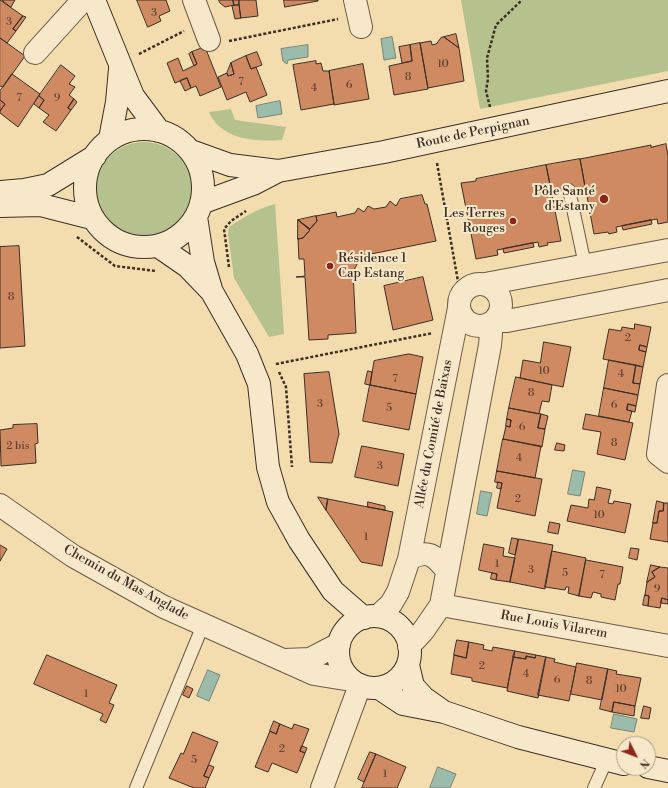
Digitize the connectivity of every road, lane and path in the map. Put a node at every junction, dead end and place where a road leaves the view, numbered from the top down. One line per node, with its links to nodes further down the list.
1 (83, 0): 7 (street)
2 (93, 0): 8 (street)
3 (194, 0): 6 (street)
4 (522, 0): 10 (path)
5 (358, 14): 6 (path)
6 (206, 31): 8 (path)
7 (35, 53)
8 (120, 64): 11 (street); 12 (street)
9 (668, 91): 16 (street, Route de Perpignan)
10 (490, 107)
11 (159, 131): 12 (street); 13 (street)
12 (110, 139): 14 (street)
13 (191, 151): 16 (street, Route de Perpignan); 21 (street)
14 (95, 156): 18 (street); 22 (street)
15 (437, 163): 32 (path)
16 (278, 171): 21 (street, Route de Perpignan)
17 (568, 190): 26 (lane)
18 (0, 192)
19 (0, 206): 22 (street)
20 (252, 208): 28 (path)
21 (198, 210): 24 (street); 31 (street)
22 (92, 218): 24 (street)
23 (72, 234): 27 (path)
24 (158, 246): 31 (street)
25 (668, 250): 26 (street)
26 (585, 265): 29 (street)
27 (160, 272)
28 (230, 274)
29 (485, 284): 32 (street); 33 (street)
30 (668, 290): 33 (street)
31 (212, 292): 42 (street)
32 (458, 311): 33 (street); 35 (path); 40 (street, Allée du Comité de Baixas)
33 (493, 322): 41 (street)
34 (273, 358): 35 (path)
35 (276, 364): 38 (path)
36 (668, 385): 37 (street)
37 (668, 462)
38 (292, 470)
39 (0, 505): 45 (street, Chemin du Mas Anglade)
40 (409, 559): 41 (street); 44 (street, Allée du Comité de Baixas)
41 (447, 571): 43 (street)
42 (333, 591): 44 (street); 46 (street)
43 (441, 605): 47 (street, Rue Louis Vilarem); 48 (street)
44 (371, 617): 46 (street); 48 (street)
45 (203, 625): 49 (street, Chemin du Mas Anglade); 55 (lane)
46 (342, 638): 49 (street, Chemin du Mas Anglade); 50 (street)
47 (668, 646)
48 (408, 655): 50 (street); 51 (street, Chemin du Mas Anglade)
49 (280, 660): 50 (street, Chemin du Mas Anglade)
50 (363, 684): 51 (street, Chemin du Mas Anglade); 56 (street)
51 (444, 712): 52 (street, Chemin du Mas Anglade)
52 (615, 762): 57 (lane)
53 (656, 769): 54 (street)
54 (668, 771)
55 (136, 788)
56 (322, 788)
57 (594, 788)

